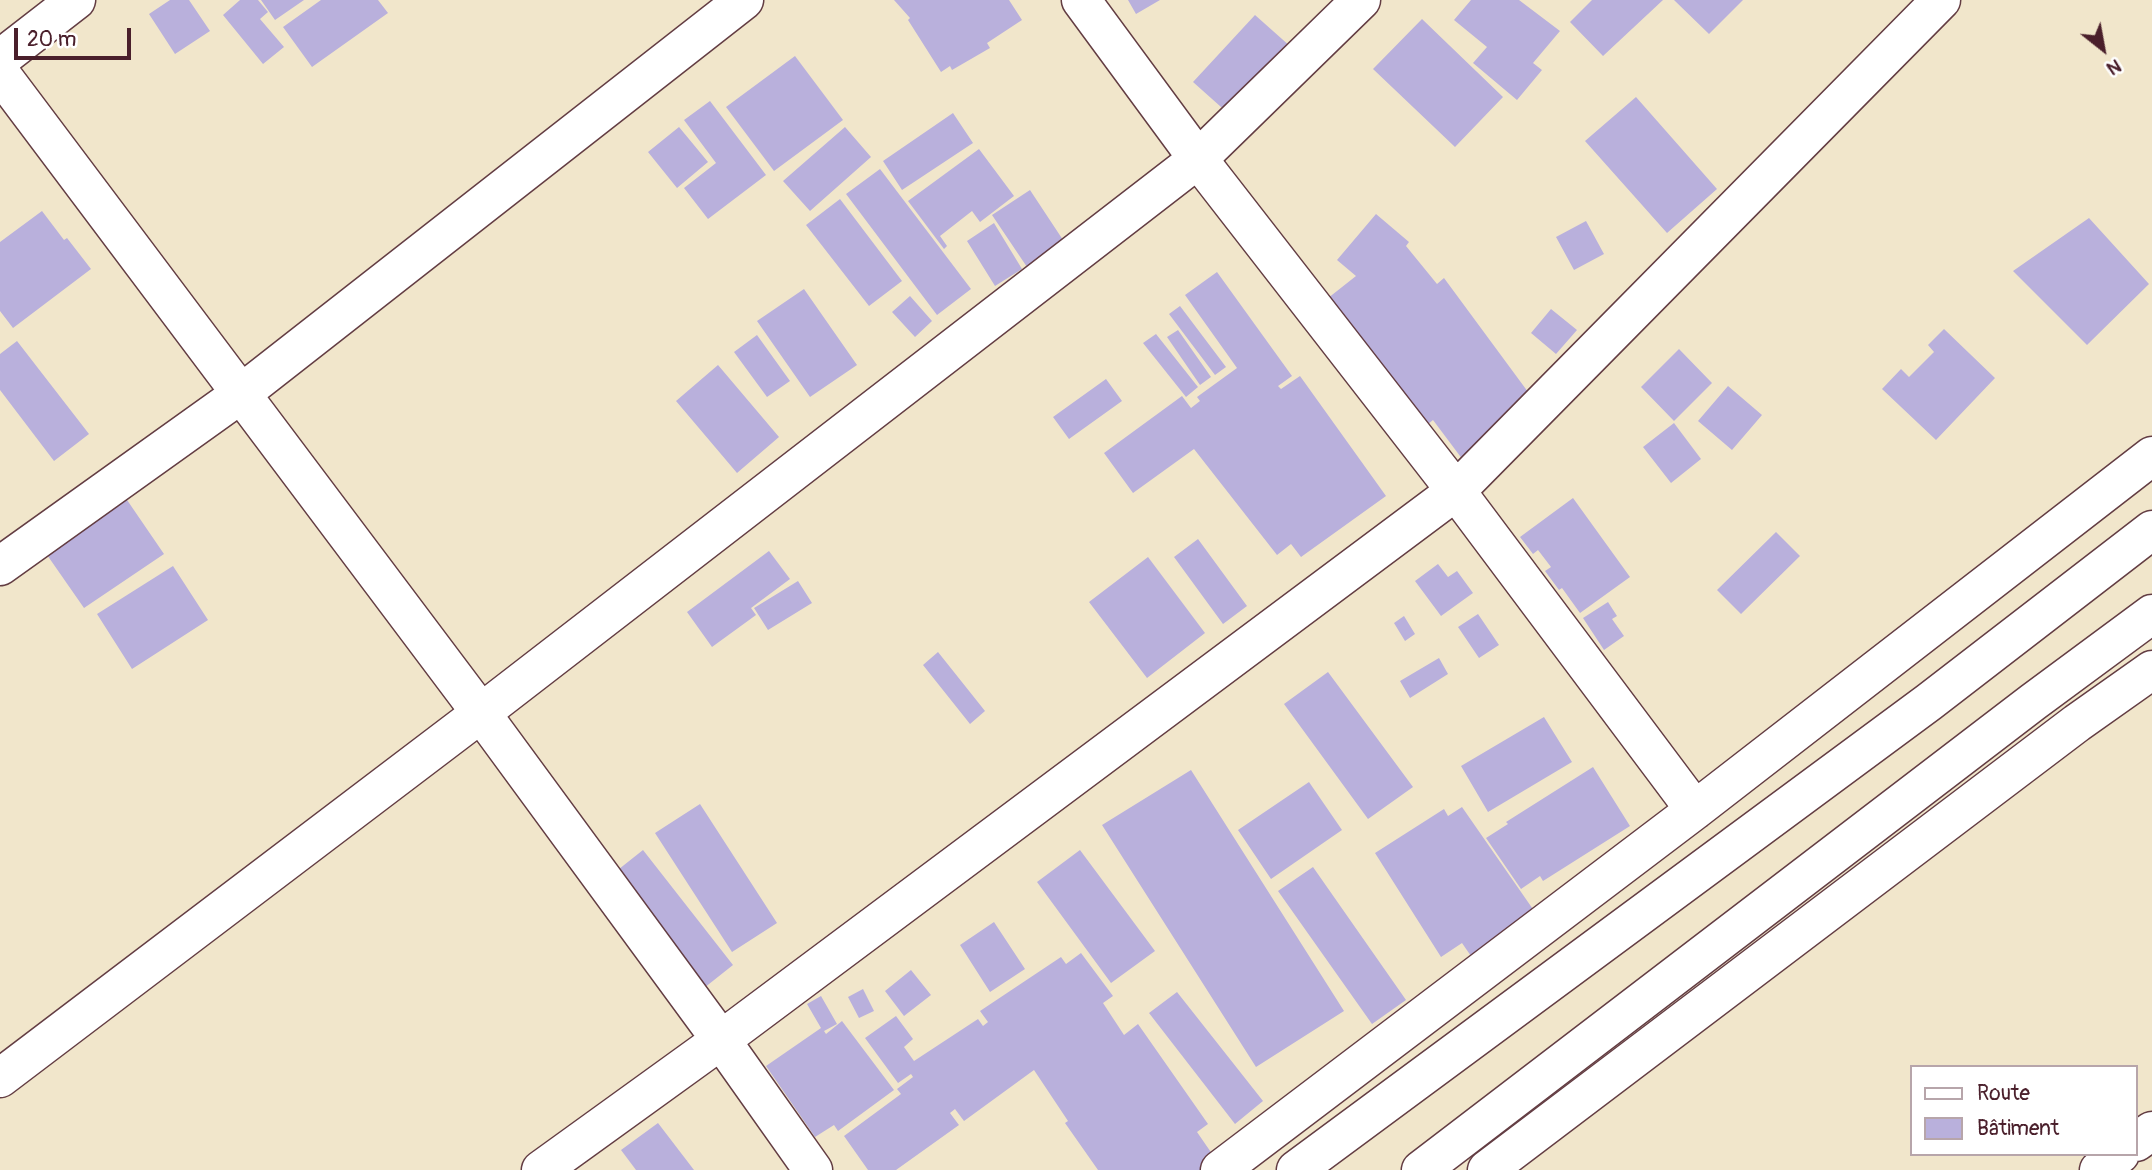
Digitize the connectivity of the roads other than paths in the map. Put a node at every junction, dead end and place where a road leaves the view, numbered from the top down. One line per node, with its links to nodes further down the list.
1 (76, 0): 6 (street)
2 (744, 0): 9 (street)
3 (1081, 0): 8 (street)
4 (1361, 0): 8 (street)
5 (1941, 0): 11 (street)
6 (0, 59)
7 (0, 73): 9 (street)
8 (1198, 159): 11 (street); 16 (street)
9 (242, 393): 13 (street); 16 (street)
10 (2152, 456): 17 (street)
11 (1455, 491): 17 (street); 18 (street)
12 (2152, 530): 24 (street)
13 (0, 566)
14 (2152, 614): 25 (street)
15 (2152, 670): 26 (street)
16 (481, 713): 18 (street); 19 (street)
17 (1695, 810): 23 (street)
18 (721, 1040): 21 (street); 22 (street)
19 (0, 1078)
20 (2117, 1156): 27 (street)
21 (541, 1170)
22 (813, 1170)
23 (1220, 1170)
24 (1296, 1170)
25 (1421, 1170)
26 (1488, 1170)
27 (2099, 1170)

